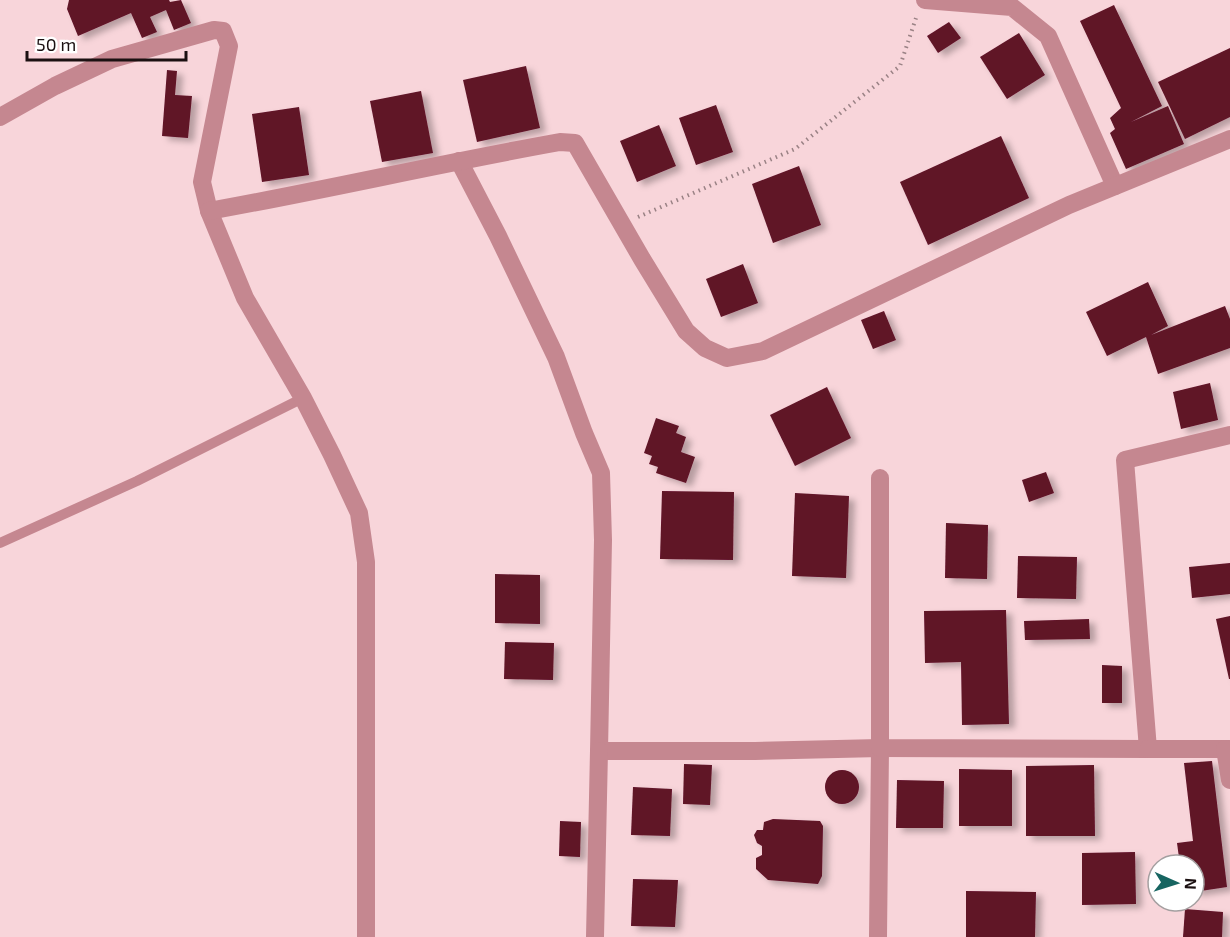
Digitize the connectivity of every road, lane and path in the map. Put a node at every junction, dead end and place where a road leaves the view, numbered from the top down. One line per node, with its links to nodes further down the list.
1 (922, 5): 5 (street); 7 (path)
2 (0, 117): 6 (street)
3 (1230, 139): 5 (street)
4 (459, 160): 6 (street); 7 (street); 15 (street)
5 (1115, 186): 7 (street)
6 (209, 211): 8 (street)
7 (622, 224)
8 (303, 398): 11 (lane); 17 (street)
9 (1230, 435): 13 (street)
10 (880, 478): 12 (street)
11 (0, 543)
12 (880, 748): 13 (street); 15 (street); 19 (street)
13 (1148, 749): 14 (street)
14 (1227, 749): 16 (street)
15 (599, 752): 18 (street)
16 (1230, 780)
17 (366, 937)
18 (595, 937)
19 (878, 937)

